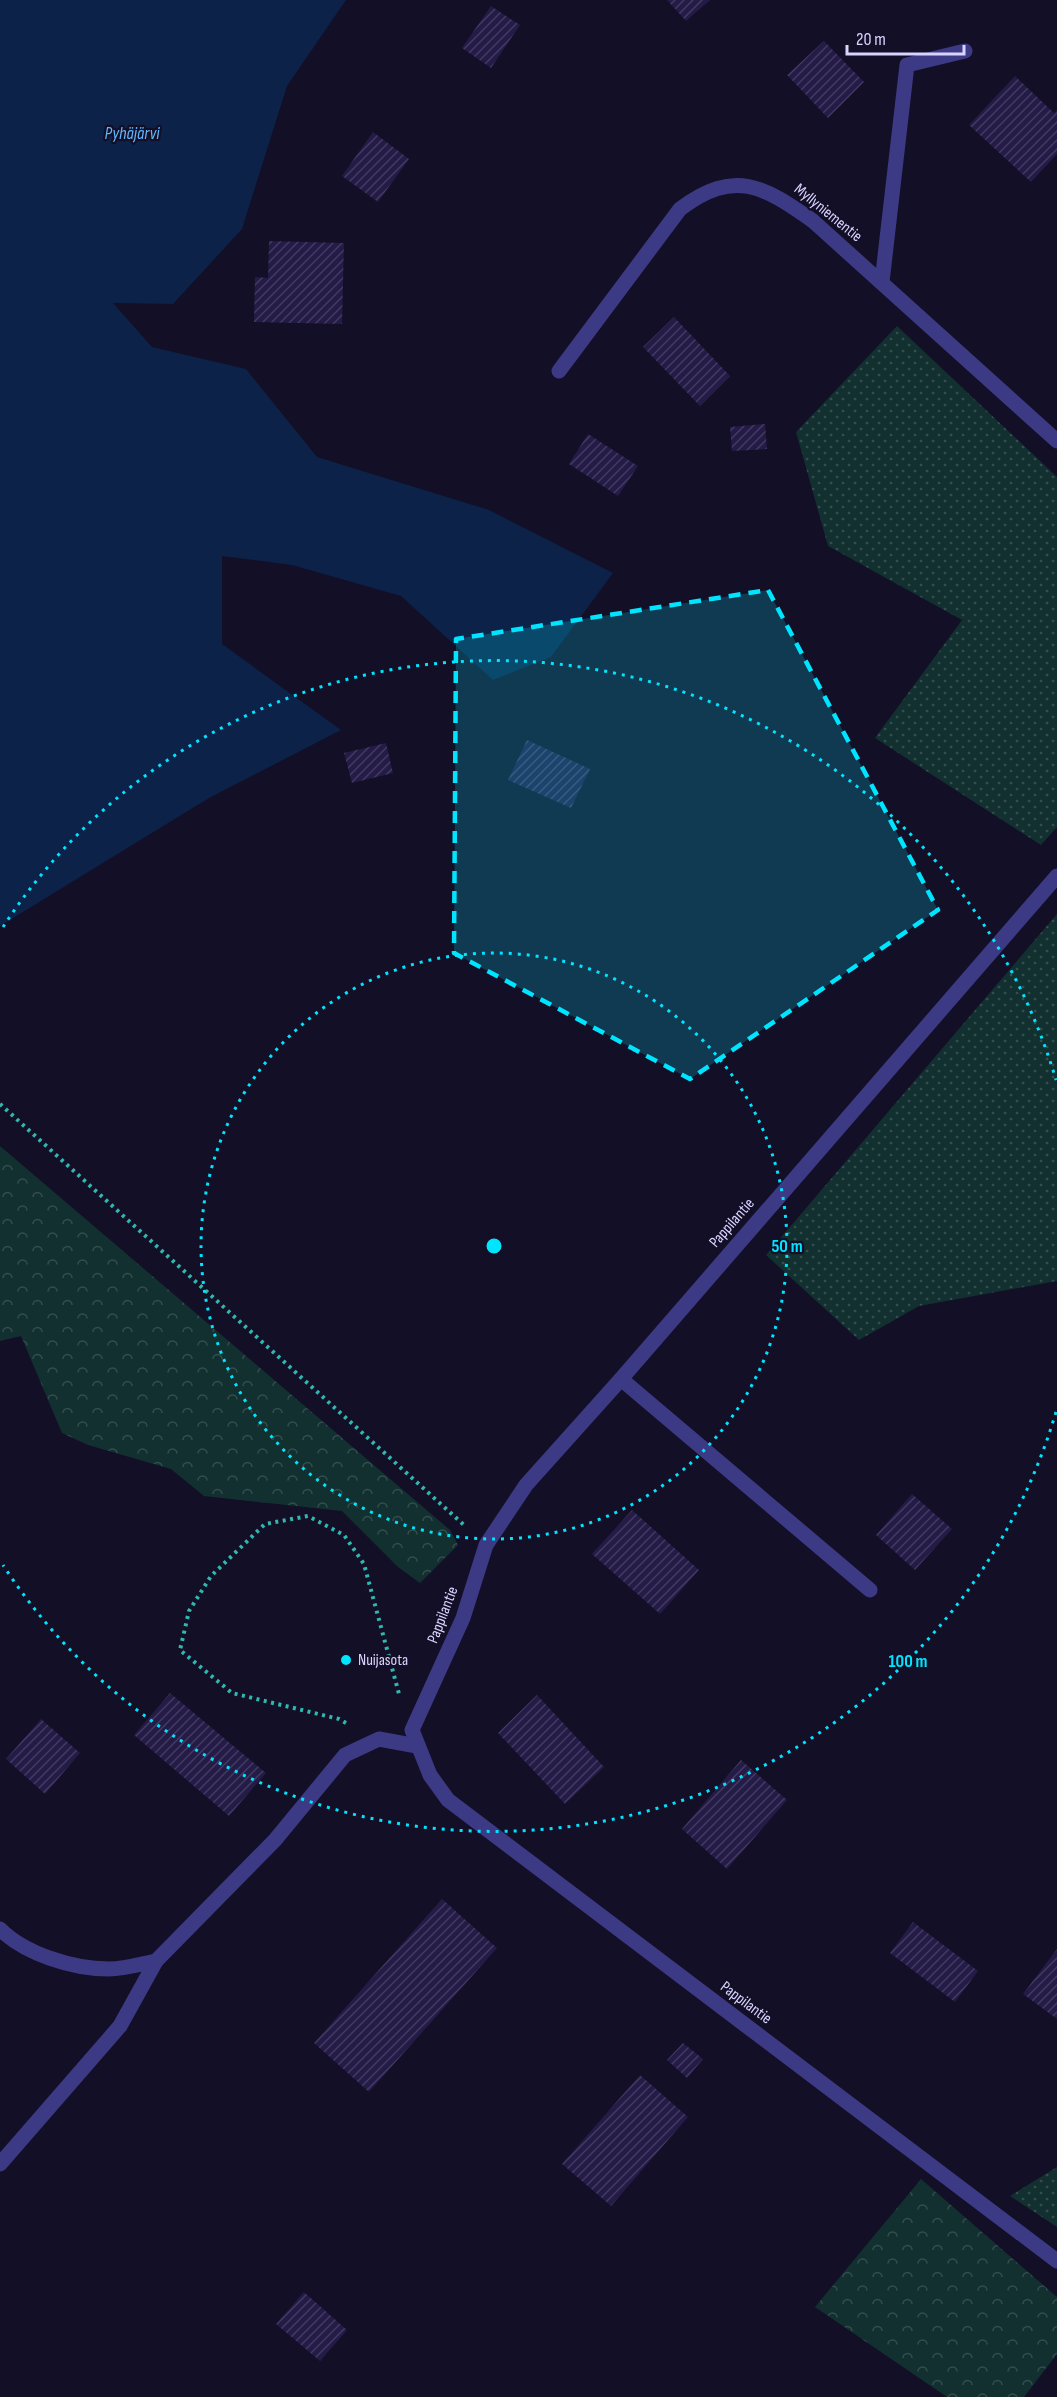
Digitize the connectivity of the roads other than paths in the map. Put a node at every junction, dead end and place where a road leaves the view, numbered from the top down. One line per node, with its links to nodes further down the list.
1 (965, 51): 2 (street)
2 (882, 282): 3 (street, Myllyniementie); 4 (street, Myllyniementie)
3 (559, 370)
4 (1057, 441)
5 (1057, 876): 6 (street, Pappilantie)
6 (621, 1379): 7 (street); 8 (street, Pappilantie)
7 (870, 1590)
8 (417, 1746): 10 (street); 12 (street, Pappilantie)
9 (0, 1929): 10 (street)
10 (156, 1961): 11 (street)
11 (0, 2164)
12 (1057, 2260)

